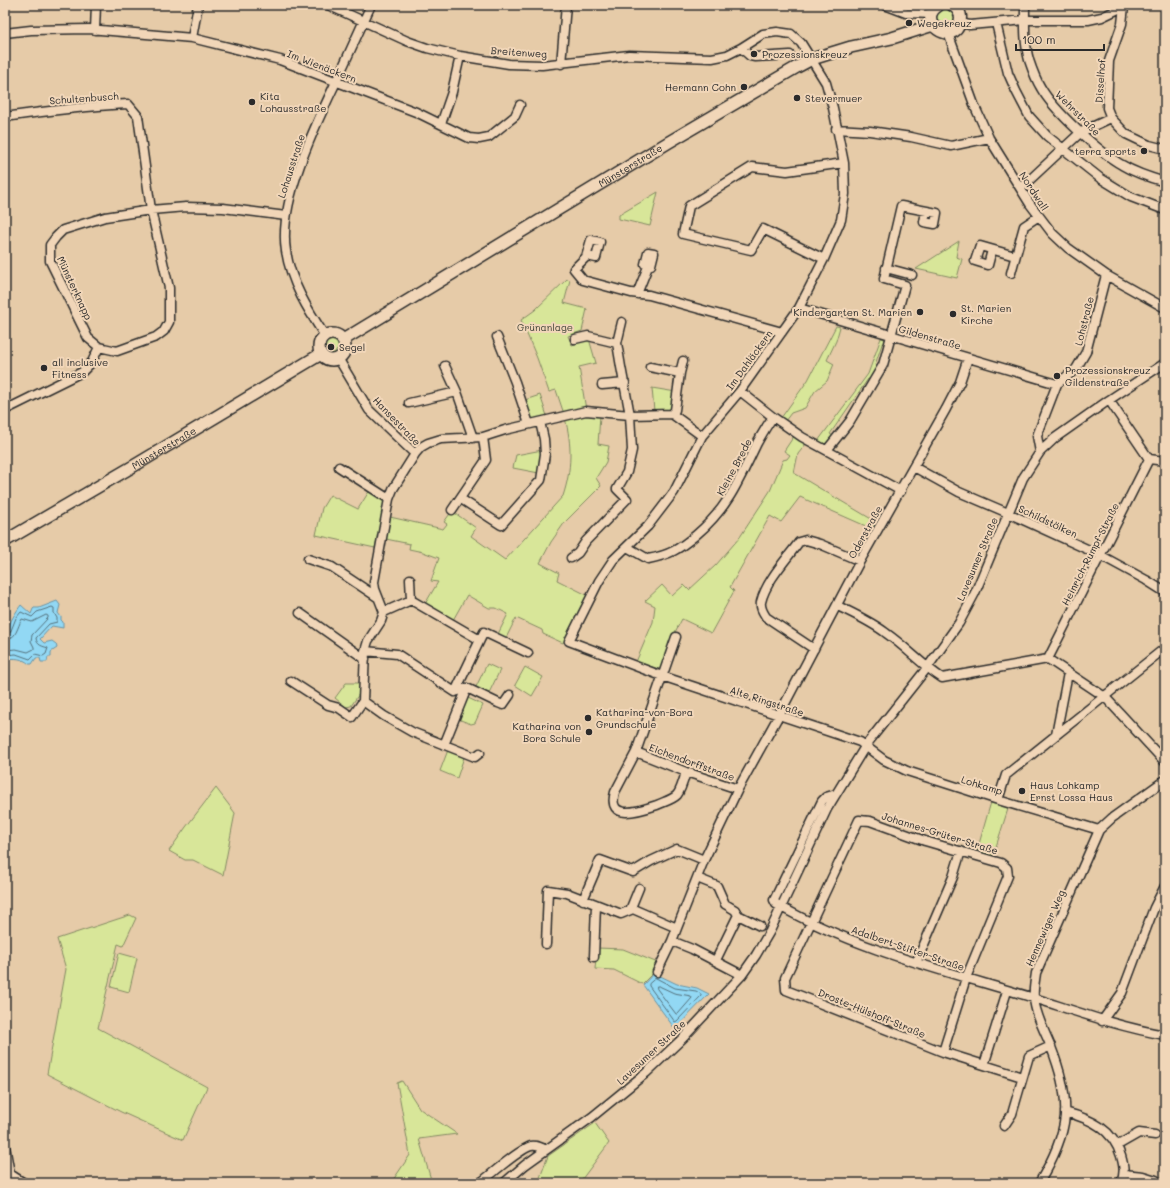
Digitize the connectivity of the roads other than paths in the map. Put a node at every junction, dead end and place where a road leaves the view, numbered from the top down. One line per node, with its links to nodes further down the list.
1 (96, 5): 16 (street)
2 (198, 5): 19 (street)
3 (328, 5): 12 (street, Breitenweg)
4 (371, 5): 12 (street, Lohausstraße)
5 (566, 5): 24 (street)
6 (885, 5): 11 (street)
7 (939, 5): 11 (main road)
8 (953, 5): 14 (main road)
9 (1025, 5): 13 (street, Wehrstraße)
10 (1126, 6): 13 (street); 28 (street, Disselhof)
11 (932, 19): 18 (main road); 23 (main road, Münsterstraße)
12 (364, 20): 22 (street, Breitenweg); 25 (street, Lohausstraße)
13 (1025, 20): 15 (street); 31 (street, Wehrstraße)
14 (960, 23): 15 (street); 18 (main road)
15 (996, 23): 33 (street)
16 (94, 30): 17 (street, Im Wienäckern); 19 (street, Im Wienäckern)
17 (5, 33)
18 (948, 33): 32 (street, Nordwall)
19 (192, 38): 25 (street, Im Wienäckern)
20 (741, 48): 21 (street); 23 (street, Breitenweg); 24 (street, Breitenweg)
21 (790, 55)
22 (460, 56): 24 (street, Breitenweg); 29 (street)
23 (812, 59): 30 (street, Im Dahläckern); 61 (main road, Münsterstraße)
24 (561, 64)
25 (336, 81): 29 (street, Im Wienäckern); 41 (street, Lohausstraße)
26 (520, 105): 29 (street, Im Wienäckern)
27 (5, 117): 38 (street, Schultenbusch)
28 (1111, 118): 31 (street); 34 (street)
29 (441, 124)
30 (836, 129): 32 (street); 35 (street, Im Dahläckern)
31 (1081, 132): 33 (street); 36 (street, Wehrstraße)
32 (989, 138): 37 (street, Nordwall)
33 (1063, 149): 37 (street); 39 (street)
34 (1165, 149)
35 (844, 163): 46 (street, Im Dahläckern); 46 (street)
36 (1165, 182)
37 (1020, 188): 42 (street, Nordwall)
38 (151, 210): 41 (street, Münsterknapp); 63 (street); 63 (street, Münsterknapp)
39 (1165, 210)
40 (926, 211): 48 (street)
41 (286, 216): 57 (street, Lohausstraße)
42 (1039, 216): 45 (street); 50 (street, Nordwall)
43 (992, 250): 45 (street)
44 (587, 256): 52 (street)
45 (1014, 256): 49 (street)
46 (824, 259): 53 (street, Im Dahläckern)
47 (649, 264): 52 (street)
48 (886, 268): 51 (street); 51 (street)
49 (1011, 273)
50 (1106, 275): 54 (street, Nordwall); 73 (street, Lohstraße)
51 (905, 285): 58 (street)
52 (637, 294): 56 (street)
53 (799, 308): 56 (street, Im Dahläckern); 58 (street, Gildenstraße)
54 (1165, 308)
55 (622, 322): 62 (street)
56 (782, 332): 75 (street, Im Dahläckern)
57 (325, 336): 61 (main road); 64 (main road)
58 (891, 336): 66 (street, Gildenstraße); 88 (street)
59 (497, 337): 84 (street)
60 (575, 339): 62 (street)
61 (343, 340): 65 (main road)
62 (618, 343): 72 (street)
63 (100, 348): 79 (street)
64 (321, 354): 65 (main road); 100 (main road, Münsterstraße)
65 (338, 358): 90 (street, Hansestraße)
66 (968, 358): 73 (street, Gildenstraße); 94 (street, Oderstraße)
67 (683, 361): 71 (street)
68 (1165, 362): 77 (street, Lavesumer Straße)
69 (445, 366): 76 (street)
70 (650, 367): 71 (street)
71 (680, 373): 80 (street)
72 (625, 383): 74 (street); 81 (street)
73 (1057, 384): 89 (street, Lohstraße)
74 (602, 385)
75 (740, 391): 82 (street); 85 (street, Im Dahläckern)
76 (456, 392): 78 (street); 87 (street)
77 (1109, 400): 89 (street, Lavesumer Straße); 91 (street)
78 (409, 403)
79 (5, 410)
80 (672, 414): 81 (street); 85 (street)
81 (630, 415): 83 (street); 103 (street)
82 (773, 417): 88 (street); 101 (street, Kleine Brede)
83 (540, 422): 84 (street); 97 (street)
84 (529, 424): 86 (street)
85 (702, 436): 101 (street, Im Dahläckern)
86 (483, 437): 87 (street); 97 (street)
87 (473, 438): 90 (street)
88 (827, 450): 95 (street)
89 (1040, 452): 99 (street, Lavesumer Straße)
90 (415, 454): 96 (street, Hansestraße)
91 (1149, 459): 92 (street); 102 (street, Heinrich-Rumpf-Straße)
92 (1165, 461)
93 (339, 467): 96 (street)
94 (914, 467): 95 (street, Oderstraße); 99 (street, Schildstölken)
95 (901, 491): 105 (street, Oderstraße)
96 (389, 499): 108 (street, Hansestraße)
97 (461, 499): 98 (street)
98 (452, 510)
99 (1008, 513): 102 (street, Schildstölken); 121 (street, Lavesumer Straße)
100 (5, 541)
101 (627, 547): 115 (street, Im Dahläckern)
102 (1100, 555): 107 (street, Schildstölken); 120 (street, Heinrich-Rumpf-Straße)
103 (571, 558)
104 (308, 559): 108 (street)
105 (860, 561): 110 (street, Oderstraße); 117 (street)
106 (410, 579): 109 (street)
107 (1165, 592)
108 (377, 597): 111 (street, Hansestraße)
109 (411, 600): 111 (street); 114 (street)
110 (838, 606): 117 (street, Oderstraße); 121 (street)
111 (384, 612): 119 (street)
112 (300, 613): 119 (street)
113 (676, 637): 123 (street)
114 (480, 640): 118 (street); 126 (street)
115 (569, 641): 123 (street, Alte Ringstraße)
116 (1165, 648): 128 (street)
117 (814, 649): 130 (street, Oderstraße)
118 (528, 653)
119 (365, 655): 126 (street); 129 (street)
120 (1048, 659): 121 (street); 122 (street)
121 (927, 668): 133 (street, Lavesumer Straße)
122 (1068, 673): 128 (street); 131 (street)
123 (662, 676): 130 (street, Alte Ringstraße); 135 (street, Eichendorffstraße)
124 (291, 681): 129 (street)
125 (467, 688): 126 (street); 127 (street); 132 (street)
126 (455, 692)
127 (510, 695)
128 (1105, 696): 131 (street); 136 (street)
129 (363, 701): 132 (street)
130 (779, 715): 133 (street, Alte Ringstraße); 139 (street, Eichendorffstraße)
131 (1056, 735): 140 (street)
132 (444, 745): 134 (street)
133 (866, 745): 140 (street, Lohkamp); 149 (street, Lavesumer Straße)
134 (480, 752)
135 (636, 752): 137 (street, Eichendorffstraße); 137 (street)
136 (1165, 762)
137 (686, 772): 139 (street, Eichendorffstraße)
138 (1165, 780): 141 (street, Hennewiger Weg)
139 (738, 789): 143 (street)
140 (998, 800): 141 (street, Lohkamp)
141 (1099, 830): 164 (street, Hennewiger Weg)
142 (961, 851): 152 (street, Johannes-Grüter-Straße); 159 (street); 162 (street, Johannes-Grüter-Straße)
143 (704, 860): 144 (street); 147 (street)
144 (697, 878): 151 (street); 154 (street)
145 (1165, 886): 165 (street)
146 (639, 888): 150 (street)
147 (583, 900): 148 (street); 156 (street)
148 (596, 905): 150 (street); 157 (street)
149 (781, 907): 152 (street, Adalbert-Stifter-Straße); 161 (street, Lavesumer Straße)
150 (630, 910): 154 (street)
151 (738, 915): 153 (street); 158 (street)
152 (811, 922): 159 (street, Adalbert-Stifter-Straße); 168 (street, Droste-Hülshoff-Straße)
153 (760, 926)
154 (677, 928): 155 (street)
155 (672, 941): 158 (street); 160 (street)
156 (546, 944)
157 (594, 957)
158 (716, 960): 161 (street)
159 (916, 963): 162 (street, Adalbert-Stifter-Straße)
160 (657, 972)
161 (742, 975): 176 (street, Lavesumer Straße)
162 (966, 978): 163 (street, Adalbert-Stifter-Straße); 168 (street)
163 (1007, 991): 164 (street, Adalbert-Stifter-Straße); 169 (street)
164 (1034, 998): 165 (street, Adalbert-Stifter-Straße); 167 (street, Hennewiger Weg)
165 (1102, 1021): 166 (street, Adalbert-Stifter-Straße)
166 (1165, 1035)
167 (1050, 1046): 170 (street); 171 (street, Hennewiger Weg)
168 (943, 1052): 169 (street, Droste-Hülshoff-Straße)
169 (984, 1066): 170 (street, Droste-Hülshoff-Straße)
170 (1022, 1077): 172 (street)
171 (1066, 1112): 174 (street); 182 (street, Hennewiger Weg)
172 (1004, 1126)
173 (1155, 1135): 174 (street)
174 (1118, 1145): 177 (street)
175 (5, 1146): 179 (street)
176 (546, 1150): 180 (street); 181 (street, Lavesumer Straße)
177 (1124, 1174): 178 (street); 183 (street)
178 (1156, 1180)
179 (24, 1183)
180 (480, 1183)
181 (504, 1183)
182 (1039, 1183)
183 (1121, 1183)

